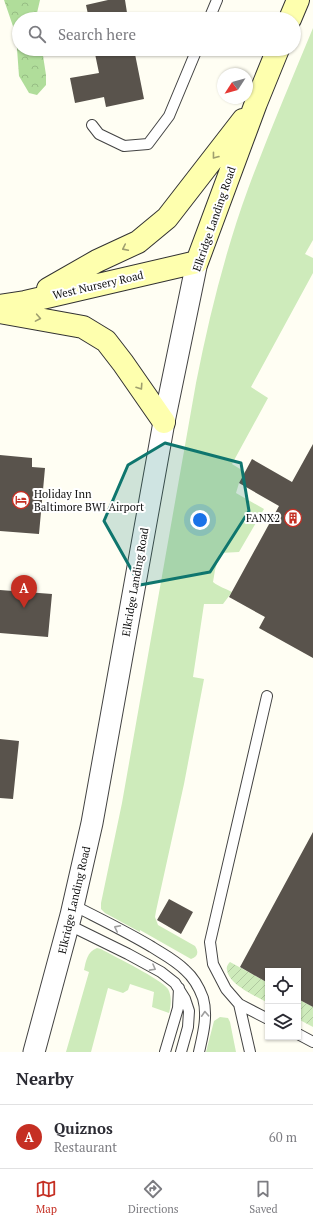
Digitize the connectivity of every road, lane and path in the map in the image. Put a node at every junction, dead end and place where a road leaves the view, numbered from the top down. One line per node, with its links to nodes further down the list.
1 (218, 0): 3 (lane)
2 (298, 0): 4 (main road)
3 (212, 12)
4 (293, 12)
5 (194, 56): 8 (lane)
6 (275, 56): 7 (main road, Elkridge Landing Road)
7 (256, 103): 9 (main road, Elkridge Landing Road); 10 (main road, one-way to 10)
8 (92, 125)
9 (196, 262): 10 (main road, West Nursery Road); 13 (street, Elkridge Landing Road)
10 (25, 302): 11 (main road, West Nursery Road)
11 (0, 306)
12 (0, 312): 13 (main road, one-way to 13)
13 (164, 422): 15 (street, Elkridge Landing Road)
14 (267, 696): 17 (lane)
15 (71, 915): 16 (lane, one-way to 16); 21 (street, Elkridge Landing Road); 24 (lane, one-way to 15)
16 (179, 988): 22 (lane); 23 (lane)
17 (239, 1004): 18 (lane); 25 (lane)
18 (265, 1017)
19 (301, 1036): 20 (lane)
20 (313, 1042)
21 (34, 1052)
22 (165, 1052)
23 (181, 1052)
24 (199, 1052)
25 (250, 1052)

